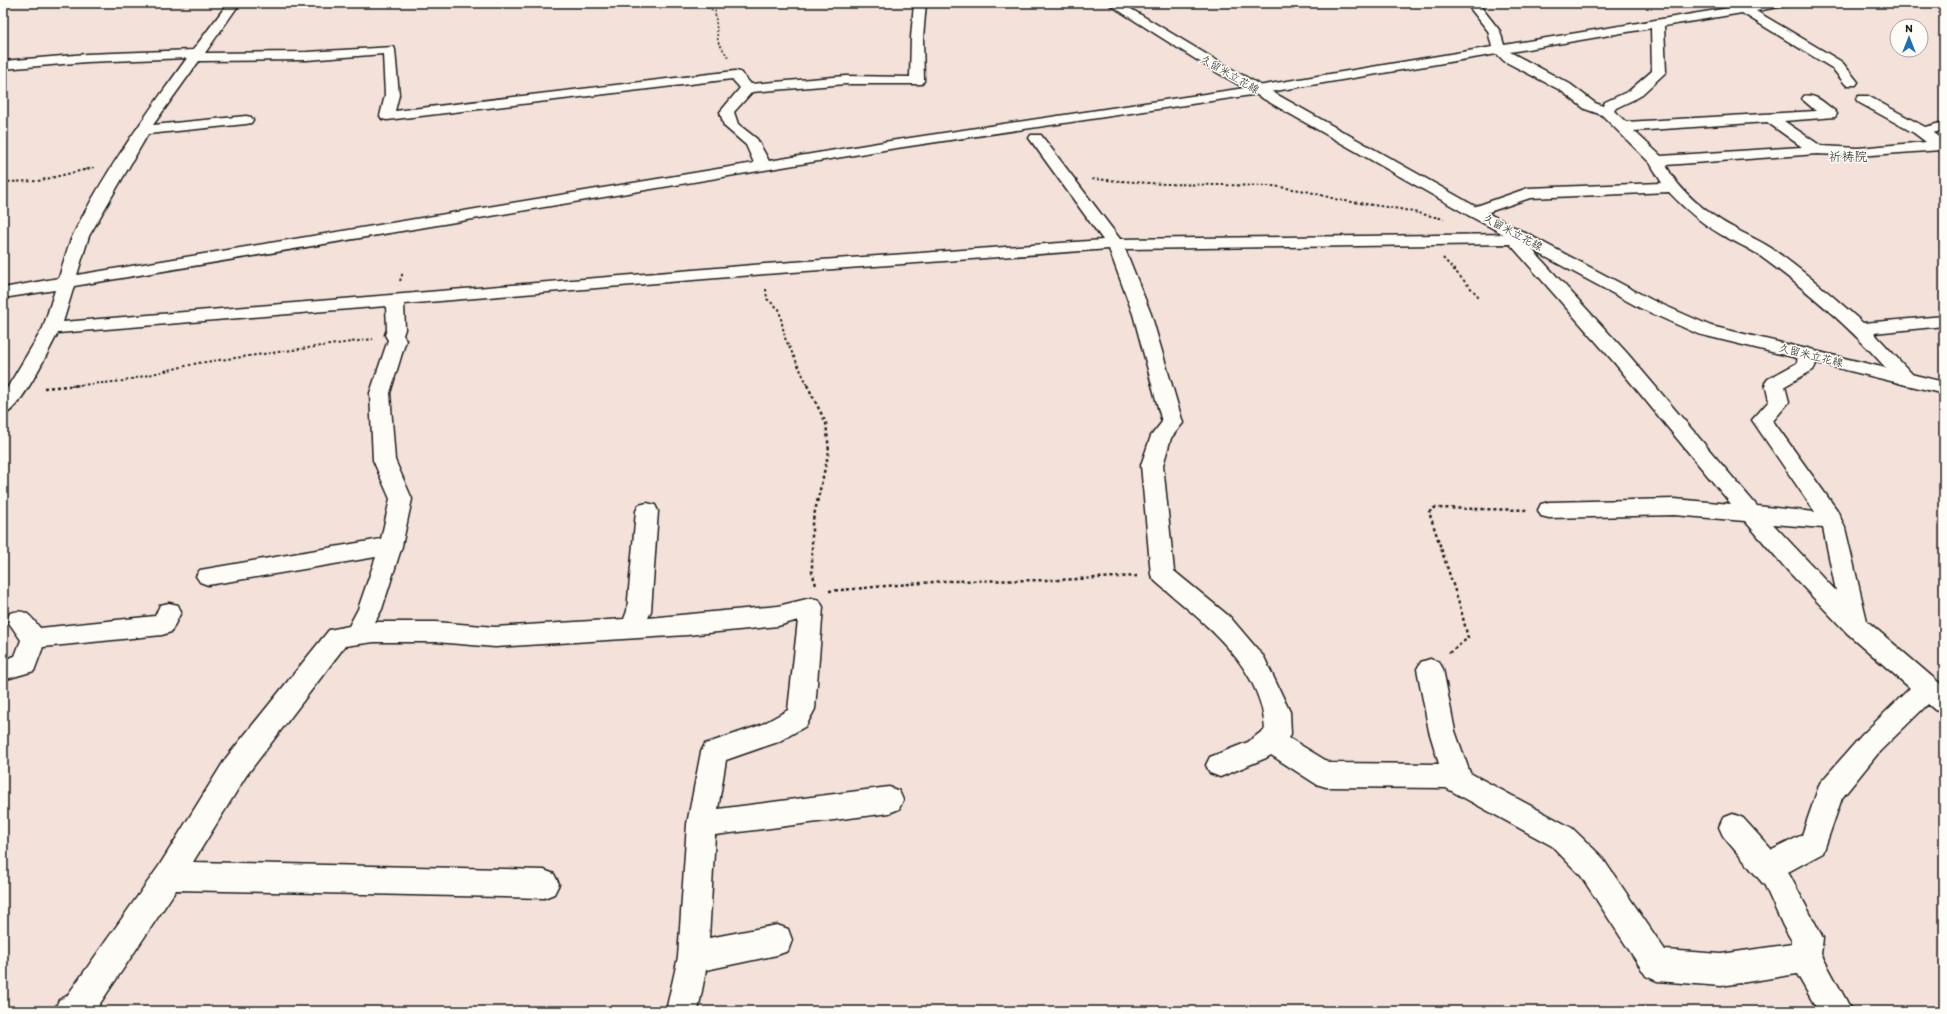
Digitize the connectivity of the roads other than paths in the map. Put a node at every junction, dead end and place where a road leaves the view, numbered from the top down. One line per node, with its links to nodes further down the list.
1 (234, 3): 9 (street)
2 (920, 3): 12 (street)
3 (1113, 3): 13 (street, 久留米立花線)
4 (1472, 3): 8 (street)
5 (1781, 3): 6 (street)
6 (1744, 9): 7 (street); 11 (street)
7 (1657, 23): 8 (street); 16 (street)
8 (1499, 49): 13 (street); 16 (street)
9 (196, 55): 10 (street); 12 (street); 20 (street)
10 (3, 65)
11 (1851, 82)
12 (748, 88): 25 (street)
13 (1258, 90): 25 (street); 27 (street, 久留米立花線)
14 (1809, 99): 17 (street)
15 (1863, 99): 21 (street)
16 (1608, 112): 19 (street)
17 (1769, 112): 19 (street); 23 (street)
18 (246, 120): 20 (street)
19 (1622, 127): 24 (street)
20 (142, 130): 30 (street)
21 (1937, 134): 23 (street)
22 (1036, 138): 29 (street)
23 (1817, 150): 24 (street)
24 (1657, 160): 26 (street)
25 (763, 166): 30 (street)
26 (1674, 188): 27 (street); 35 (street)
27 (1474, 212): 28 (street, 久留米立花線)
28 (1520, 239): 29 (street); 36 (street, 久留米立花線); 43 (street)
29 (1115, 244): 32 (street); 56 (street)
30 (67, 282): 31 (street); 34 (street)
31 (3, 293)
32 (395, 300): 34 (street); 45 (street)
33 (1944, 321): 35 (street)
34 (52, 328): 38 (street)
35 (1860, 329): 37 (street)
36 (1806, 354): 37 (street, 久留米立花線); 44 (street)
37 (1906, 379): 39 (street, 久留米立花線)
38 (13, 387): 40 (street)
39 (1944, 388)
40 (3, 408)
41 (1549, 510): 43 (street)
42 (647, 511): 50 (street)
43 (1752, 515): 44 (street); 49 (street)
44 (1831, 521): 49 (street)
45 (391, 546): 46 (street); 51 (street)
46 (208, 576)
47 (169, 612): 52 (street)
48 (19, 620): 52 (street)
49 (1856, 626): 55 (street)
50 (632, 628): 51 (street); 60 (street)
51 (357, 634): 63 (street)
52 (34, 638): 54 (street)
53 (1430, 669): 58 (street)
54 (3, 670)
55 (1936, 695): 62 (street)
56 (1270, 740): 57 (street); 58 (street)
57 (1220, 765)
58 (1459, 782): 67 (street)
59 (889, 800): 60 (street)
60 (702, 824): 66 (street)
61 (1733, 827): 62 (street)
62 (1768, 867): 67 (street)
63 (169, 876): 64 (street); 68 (street)
64 (544, 884)
65 (777, 940): 66 (street)
66 (693, 957): 69 (street)
67 (1805, 957): 70 (street)
68 (70, 1011)
69 (682, 1011)
70 (1836, 1011)

